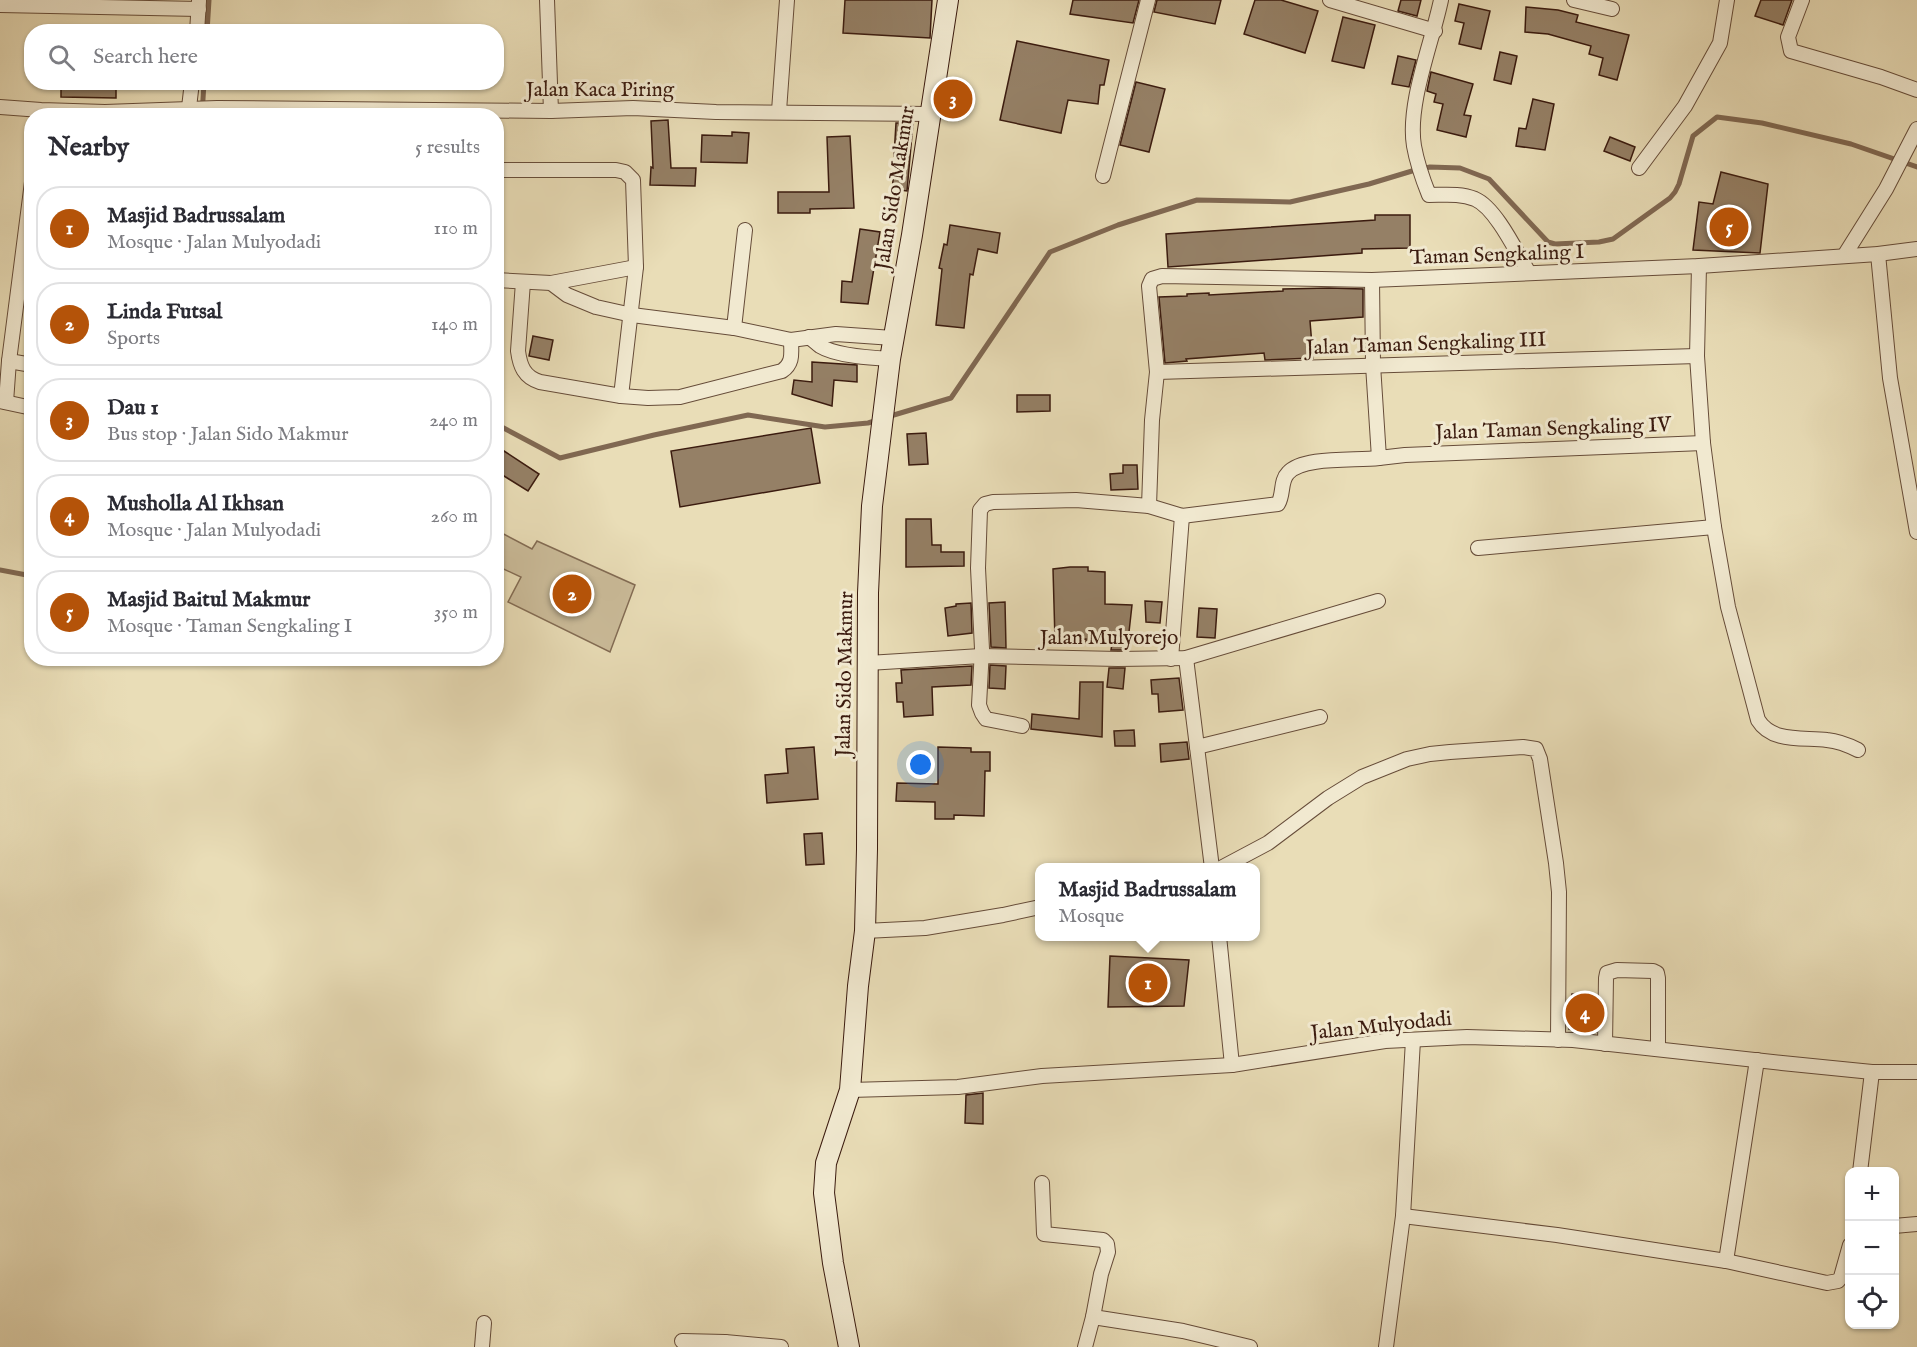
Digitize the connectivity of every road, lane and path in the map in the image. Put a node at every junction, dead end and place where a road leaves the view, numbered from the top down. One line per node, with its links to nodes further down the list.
1 (547, 0): 21 (street)
2 (787, 0): 22 (street)
3 (948, 0): 23 (main road, Jalan Sido Makmur)
4 (1148, 0): 27 (street)
5 (1330, 0): 14 (street)
6 (1442, 0): 14 (street)
7 (1574, 0): 12 (street)
8 (1727, 0): 25 (street)
9 (1802, 0): 16 (street)
10 (0, 5): 11 (street)
11 (199, 5): 13 (street)
12 (1612, 9)
13 (198, 24)
14 (1435, 31): 35 (street)
15 (192, 90): 18 (street)
16 (1917, 90)
17 (0, 107): 19 (street, Jalan Kaca Piring)
18 (191, 108)
19 (24, 111)
20 (504, 111): 21 (street, Jalan Kaca Piring)
21 (551, 111): 22 (street, Jalan Kaca Piring)
22 (779, 111): 23 (street, Jalan Kaca Piring)
23 (930, 114): 43 (main road, Jalan Sido Makmur)
24 (1917, 129): 32 (street)
25 (1639, 168)
26 (504, 170): 34 (street)
27 (1103, 176)
28 (745, 230): 41 (street)
29 (24, 244): 47 (street)
30 (1917, 249): 31 (street, Taman Sengkaling I)
31 (1878, 254): 32 (street, Taman Sengkaling I); 59 (street)
32 (1844, 256): 33 (street, Taman Sengkaling I)
33 (1699, 266): 35 (street, Taman Sengkaling I); 45 (street)
34 (636, 267): 39 (street); 40 (street)
35 (1529, 273): 36 (street, Taman Sengkaling I)
36 (1372, 280): 49 (street); 50 (street, Taman Sengkaling I)
37 (504, 281): 38 (street)
38 (523, 282): 39 (street); 51 (street)
39 (551, 283): 40 (street)
40 (632, 315): 41 (street); 51 (street)
41 (734, 328): 44 (street)
42 (809, 337): 43 (street); 44 (street); 46 (street)
43 (893, 338): 46 (main road, Jalan Sido Makmur)
44 (790, 340): 51 (street)
45 (1697, 356): 49 (street, Jalan Taman Sengkaling III); 54 (street)
46 (890, 359): 65 (main road, Jalan Sido Makmur)
47 (9, 361): 48 (street); 52 (street)
48 (24, 364)
49 (1373, 365): 50 (street, Jalan Taman Sengkaling III); 55 (street)
50 (1157, 372): 56 (street)
51 (621, 396)
52 (3, 402): 53 (street)
53 (24, 406)
54 (1703, 443): 55 (street, Jalan Taman Sengkaling IV); 58 (street)
55 (1379, 458): 57 (street, Jalan Taman Sengkaling IV)
56 (1149, 506): 57 (street); 62 (street)
57 (1182, 516): 64 (street)
58 (1713, 527): 60 (street); 69 (street)
59 (1917, 532)
60 (1478, 548)
61 (1378, 601): 63 (street, Jalan Mulyorejo)
62 (981, 657): 64 (street, Jalan Mulyorejo); 65 (street, Jalan Mulyorejo); 67 (street)
63 (1186, 658): 64 (street, Jalan Mulyorejo); 68 (street)
64 (1171, 659)
65 (868, 663): 73 (main road, Jalan Sido Makmur)
66 (1320, 717): 68 (street)
67 (1022, 726)
68 (1197, 747): 70 (street)
69 (1858, 750)
70 (1214, 863)
71 (1217, 863): 76 (street)
72 (1035, 908): 73 (street)
73 (865, 931): 83 (main road, Jalan Sido Makmur)
74 (1220, 941): 80 (street)
75 (1413, 1040): 76 (street, Jalan Mulyodadi); 80 (street, Jalan Mulyodadi); 86 (street)
76 (1558, 1040): 77 (street, Jalan Mulyodadi)
77 (1605, 1044): 78 (street, Jalan Mulyodadi); 78 (street)
78 (1658, 1048): 79 (street, Jalan Mulyodadi)
79 (1757, 1060): 81 (street, Jalan Mulyodadi); 89 (street)
80 (1232, 1065): 83 (street, Jalan Mulyodadi)
81 (1872, 1072): 82 (street, Jalan Mulyodadi); 84 (street)
82 (1917, 1072)
83 (850, 1090): 97 (main road, Jalan Sido Makmur)
84 (1861, 1167)
85 (1042, 1183): 91 (street)
86 (1403, 1216): 89 (street); 100 (street)
87 (1917, 1224): 88 (street)
88 (1899, 1226)
89 (1726, 1261): 90 (street)
90 (1845, 1263)
91 (1093, 1317): 98 (street); 99 (street)
92 (484, 1323): 95 (street)
93 (682, 1341): 94 (street)
94 (725, 1344): 96 (street)
95 (482, 1347)
96 (781, 1347)
97 (849, 1347)
98 (1085, 1347)
99 (1250, 1347)
100 (1386, 1347)

